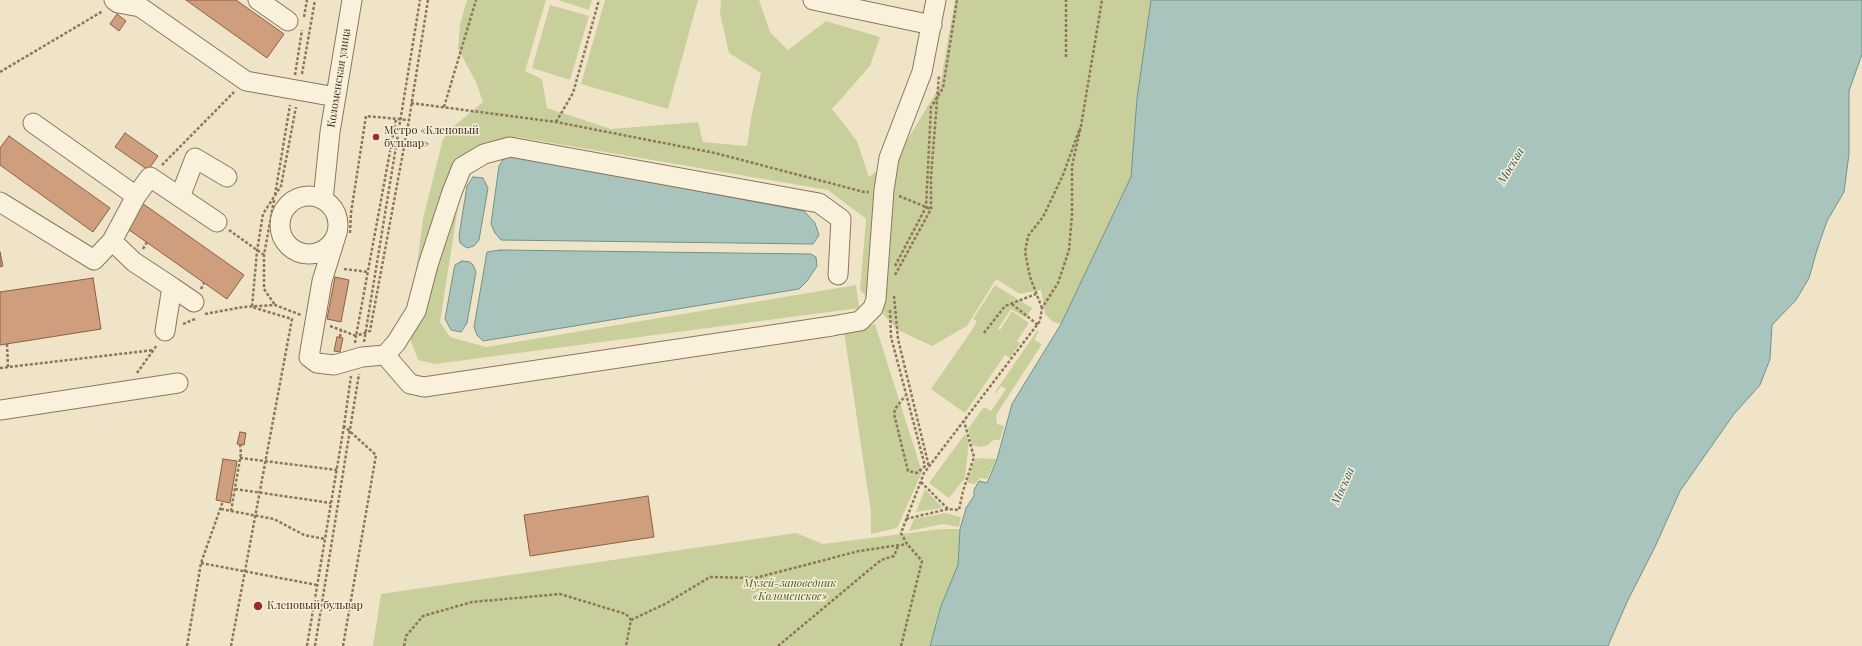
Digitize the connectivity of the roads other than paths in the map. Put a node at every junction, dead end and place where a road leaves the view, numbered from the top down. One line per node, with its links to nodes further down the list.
1 (258, 0): 7 (street)
2 (352, 0): 9 (street, Коломенская улица)
3 (813, 0): 8 (street)
4 (116, 1): 5 (street)
5 (142, 3): 9 (street)
6 (944, 6): 8 (street)
7 (288, 21)
8 (932, 25): 27 (street)
9 (336, 97): 11 (street, Коломенская улица)
10 (33, 123): 13 (street)
11 (327, 156): 15 (street, Коломенская улица); 16 (street, Коломенская улица)
12 (227, 177): 14 (street)
13 (136, 196): 14 (street); 20 (street)
14 (180, 197): 18 (street)
15 (301, 197): 16 (street); 21 (street, Коломенская улица)
16 (323, 200): 19 (street)
17 (0, 202): 20 (street)
18 (217, 222)
19 (343, 237): 21 (street); 23 (street)
20 (112, 241): 24 (street)
21 (298, 253): 23 (street, Коломенская улица)
22 (838, 275): 27 (street)
23 (322, 281): 27 (street)
24 (172, 287): 25 (street); 26 (street)
25 (194, 302)
26 (166, 331)
27 (384, 356)
28 (178, 383): 29 (street)
29 (0, 410)

